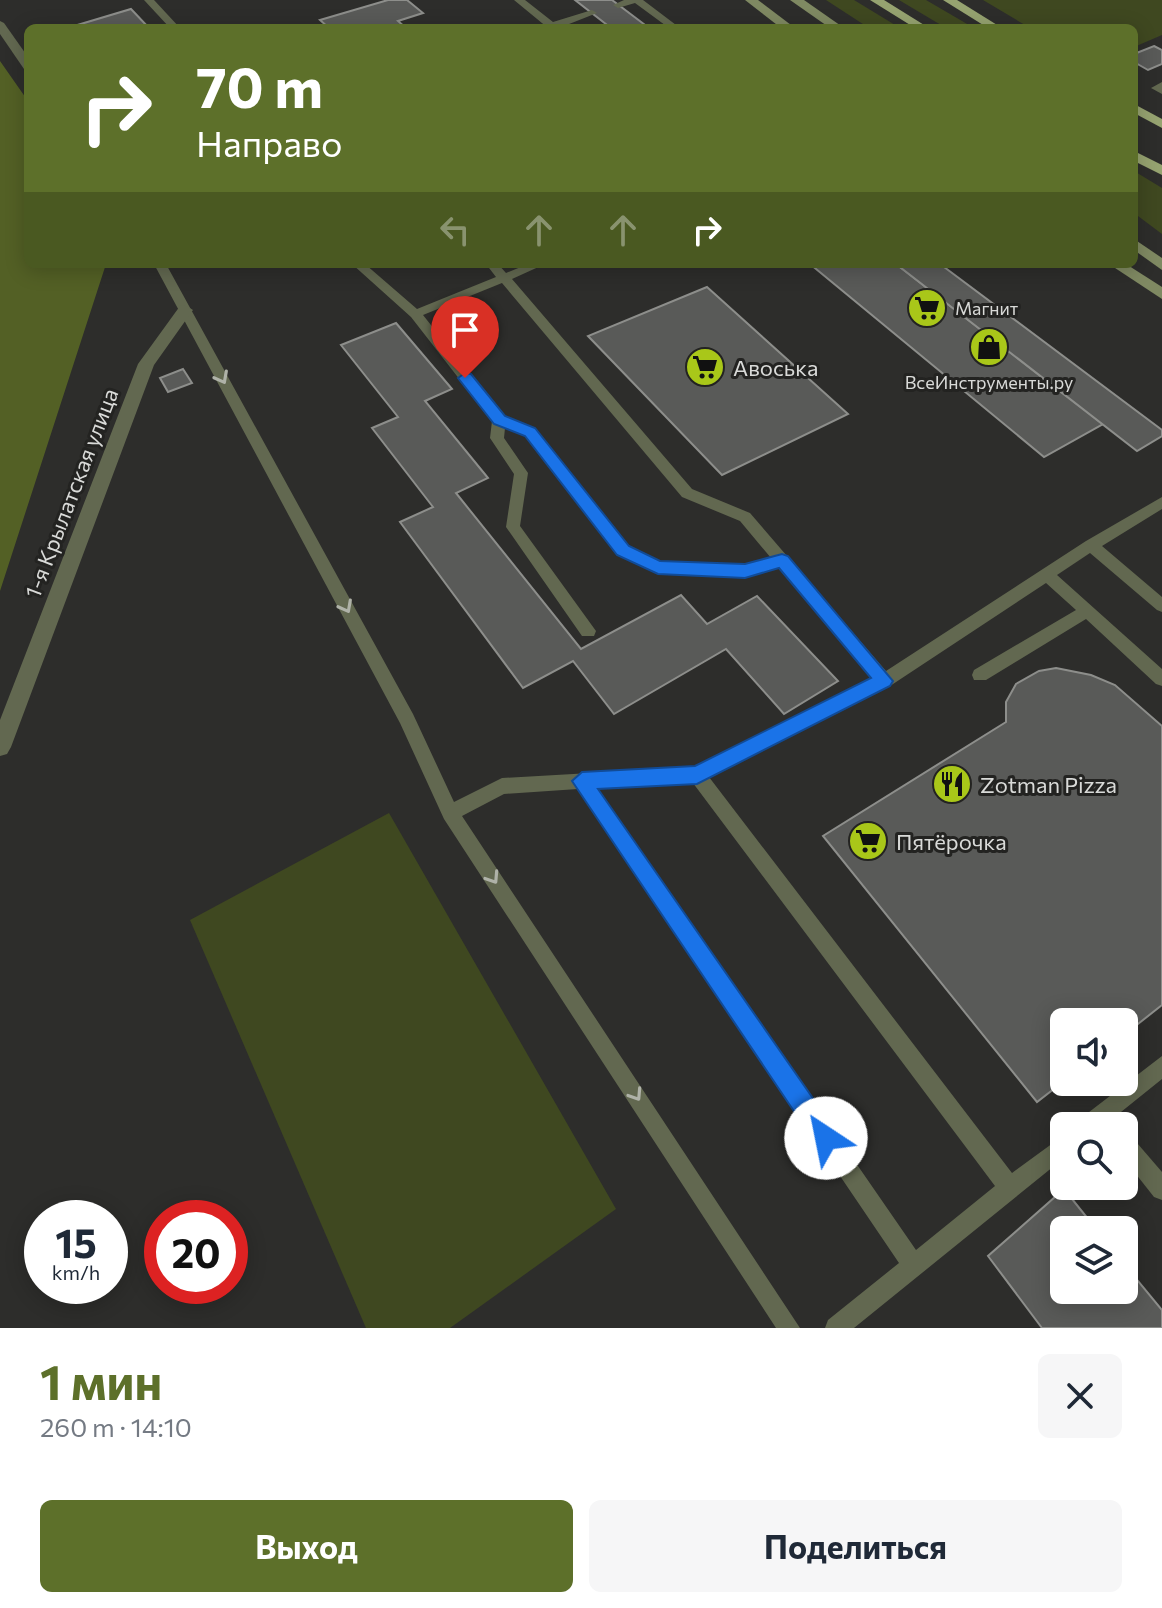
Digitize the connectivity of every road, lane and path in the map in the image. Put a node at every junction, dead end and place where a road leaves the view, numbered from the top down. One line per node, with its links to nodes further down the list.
1 (149, 0): 10 (lane)
2 (519, 0): 11 (lane)
3 (635, 0): 8 (lane); 13 (lane)
4 (751, 0): 14 (main road)
5 (796, 0): 15 (main road)
6 (876, 0): 16 (main road)
7 (949, 0): 17 (main road)
8 (618, 5)
9 (592, 13): 12 (lane)
10 (171, 24)
11 (549, 24)
12 (561, 24)
13 (669, 24)
14 (784, 24)
15 (832, 24)
16 (916, 24)
17 (989, 24)
18 (0, 25): 19 (street)
19 (24, 60)
20 (1162, 85): 21 (lane)
21 (1162, 91)
22 (1138, 110): 23 (main road)
23 (1162, 124)
24 (1138, 157): 25 (main road)
25 (1162, 171)
26 (1138, 246): 27 (main road)
27 (1162, 265)
28 (162, 268): 35 (lane)
29 (363, 268): 36 (lane)
30 (495, 268): 33 (lane)
31 (529, 268): 33 (lane)
32 (1122, 268): 34 (main road)
33 (502, 279): 36 (lane); 40 (lane)
34 (1162, 294)
35 (185, 310): 48 (street, 1-я Крылатская улица); 51 (lane, one-way to 51)
36 (415, 314): 37 (lane)
37 (499, 420): 40 (lane); 44 (lane)
38 (1162, 502): 39 (lane)
39 (1091, 545): 41 (lane); 42 (lane)
40 (782, 560): 47 (lane)
41 (1046, 574): 43 (lane); 47 (lane)
42 (1162, 606)
43 (1087, 611): 45 (lane); 46 (lane)
44 (588, 631)
45 (980, 675)
46 (1162, 679)
47 (884, 681): 49 (lane)
48 (2, 736)
49 (697, 775): 50 (lane); 56 (lane)
50 (582, 781): 51 (lane); 58 (lane)
51 (450, 813): 59 (lane, one-way to 59)
52 (1162, 1066): 53 (lane)
53 (1110, 1112)
54 (1050, 1156): 56 (lane)
55 (1138, 1160): 57 (lane)
56 (1010, 1188): 58 (lane)
57 (1162, 1189)
58 (914, 1266): 60 (lane)
59 (789, 1328)
60 (836, 1328)

